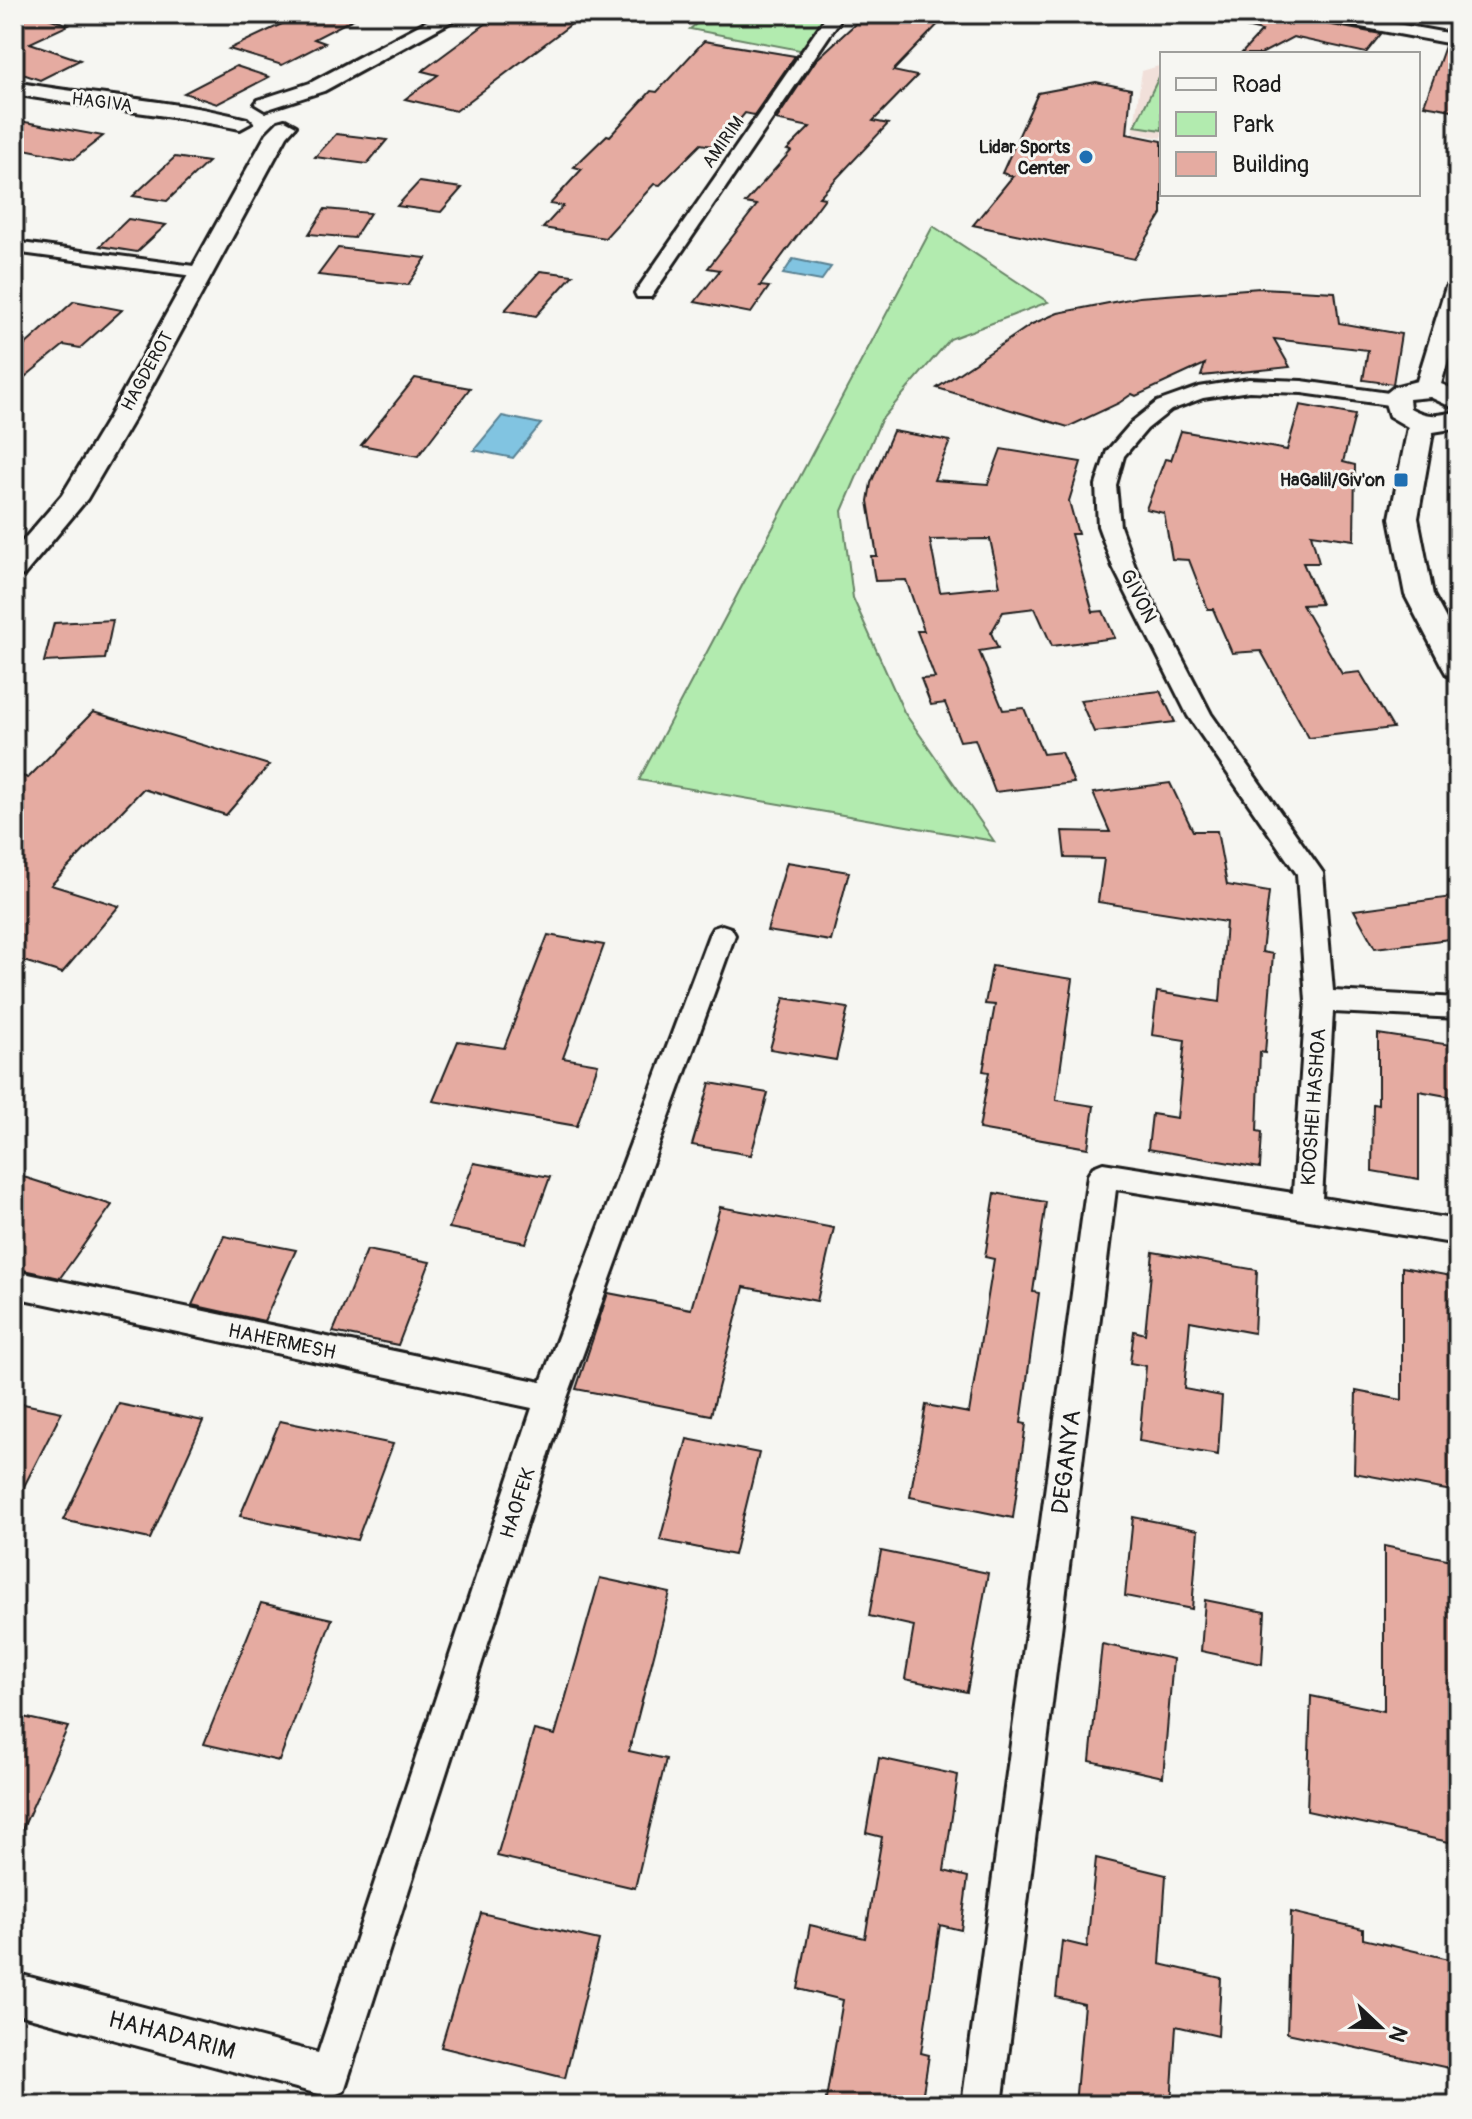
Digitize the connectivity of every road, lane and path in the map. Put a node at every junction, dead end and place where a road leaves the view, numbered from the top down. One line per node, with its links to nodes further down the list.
1 (455, 14): 5 (street)
2 (836, 14): 13 (street, AMIRIM)
3 (1317, 14): 4 (street)
4 (1458, 40)
5 (330, 80): 7 (street); 8 (street)
6 (14, 88): 7 (street, HAGIVA)
7 (251, 116): 8 (street); 8 (street); 9 (street)
8 (291, 120): 9 (street, HAGDEROT)
9 (262, 160): 11 (street, HAGDEROT)
10 (14, 247): 11 (street)
11 (201, 272): 19 (street, HAGDEROT)
12 (1458, 287): 15 (street)
13 (644, 293)
14 (1458, 353): 15 (street)
15 (1444, 395): 16 (street)
16 (1396, 400): 18 (street); 22 (street, GIVON)
17 (1458, 419): 18 (street)
18 (1422, 423): 20 (street)
19 (14, 569)
20 (1458, 668)
21 (722, 935): 27 (street, HAOFEK)
22 (1320, 1001): 23 (street, KDOSHEI HASHOA); 24 (street, KDOSHEI HASHOA)
23 (1458, 1008)
24 (1307, 1208): 25 (street, DEGANYA); 30 (street, DEGANYA)
25 (1458, 1232)
26 (14, 1284): 27 (street, HAHERMESH)
27 (551, 1398): 29 (street, HAOFEK)
28 (14, 1993): 29 (street, HAHADARIM)
29 (330, 2077)
30 (982, 2105)

